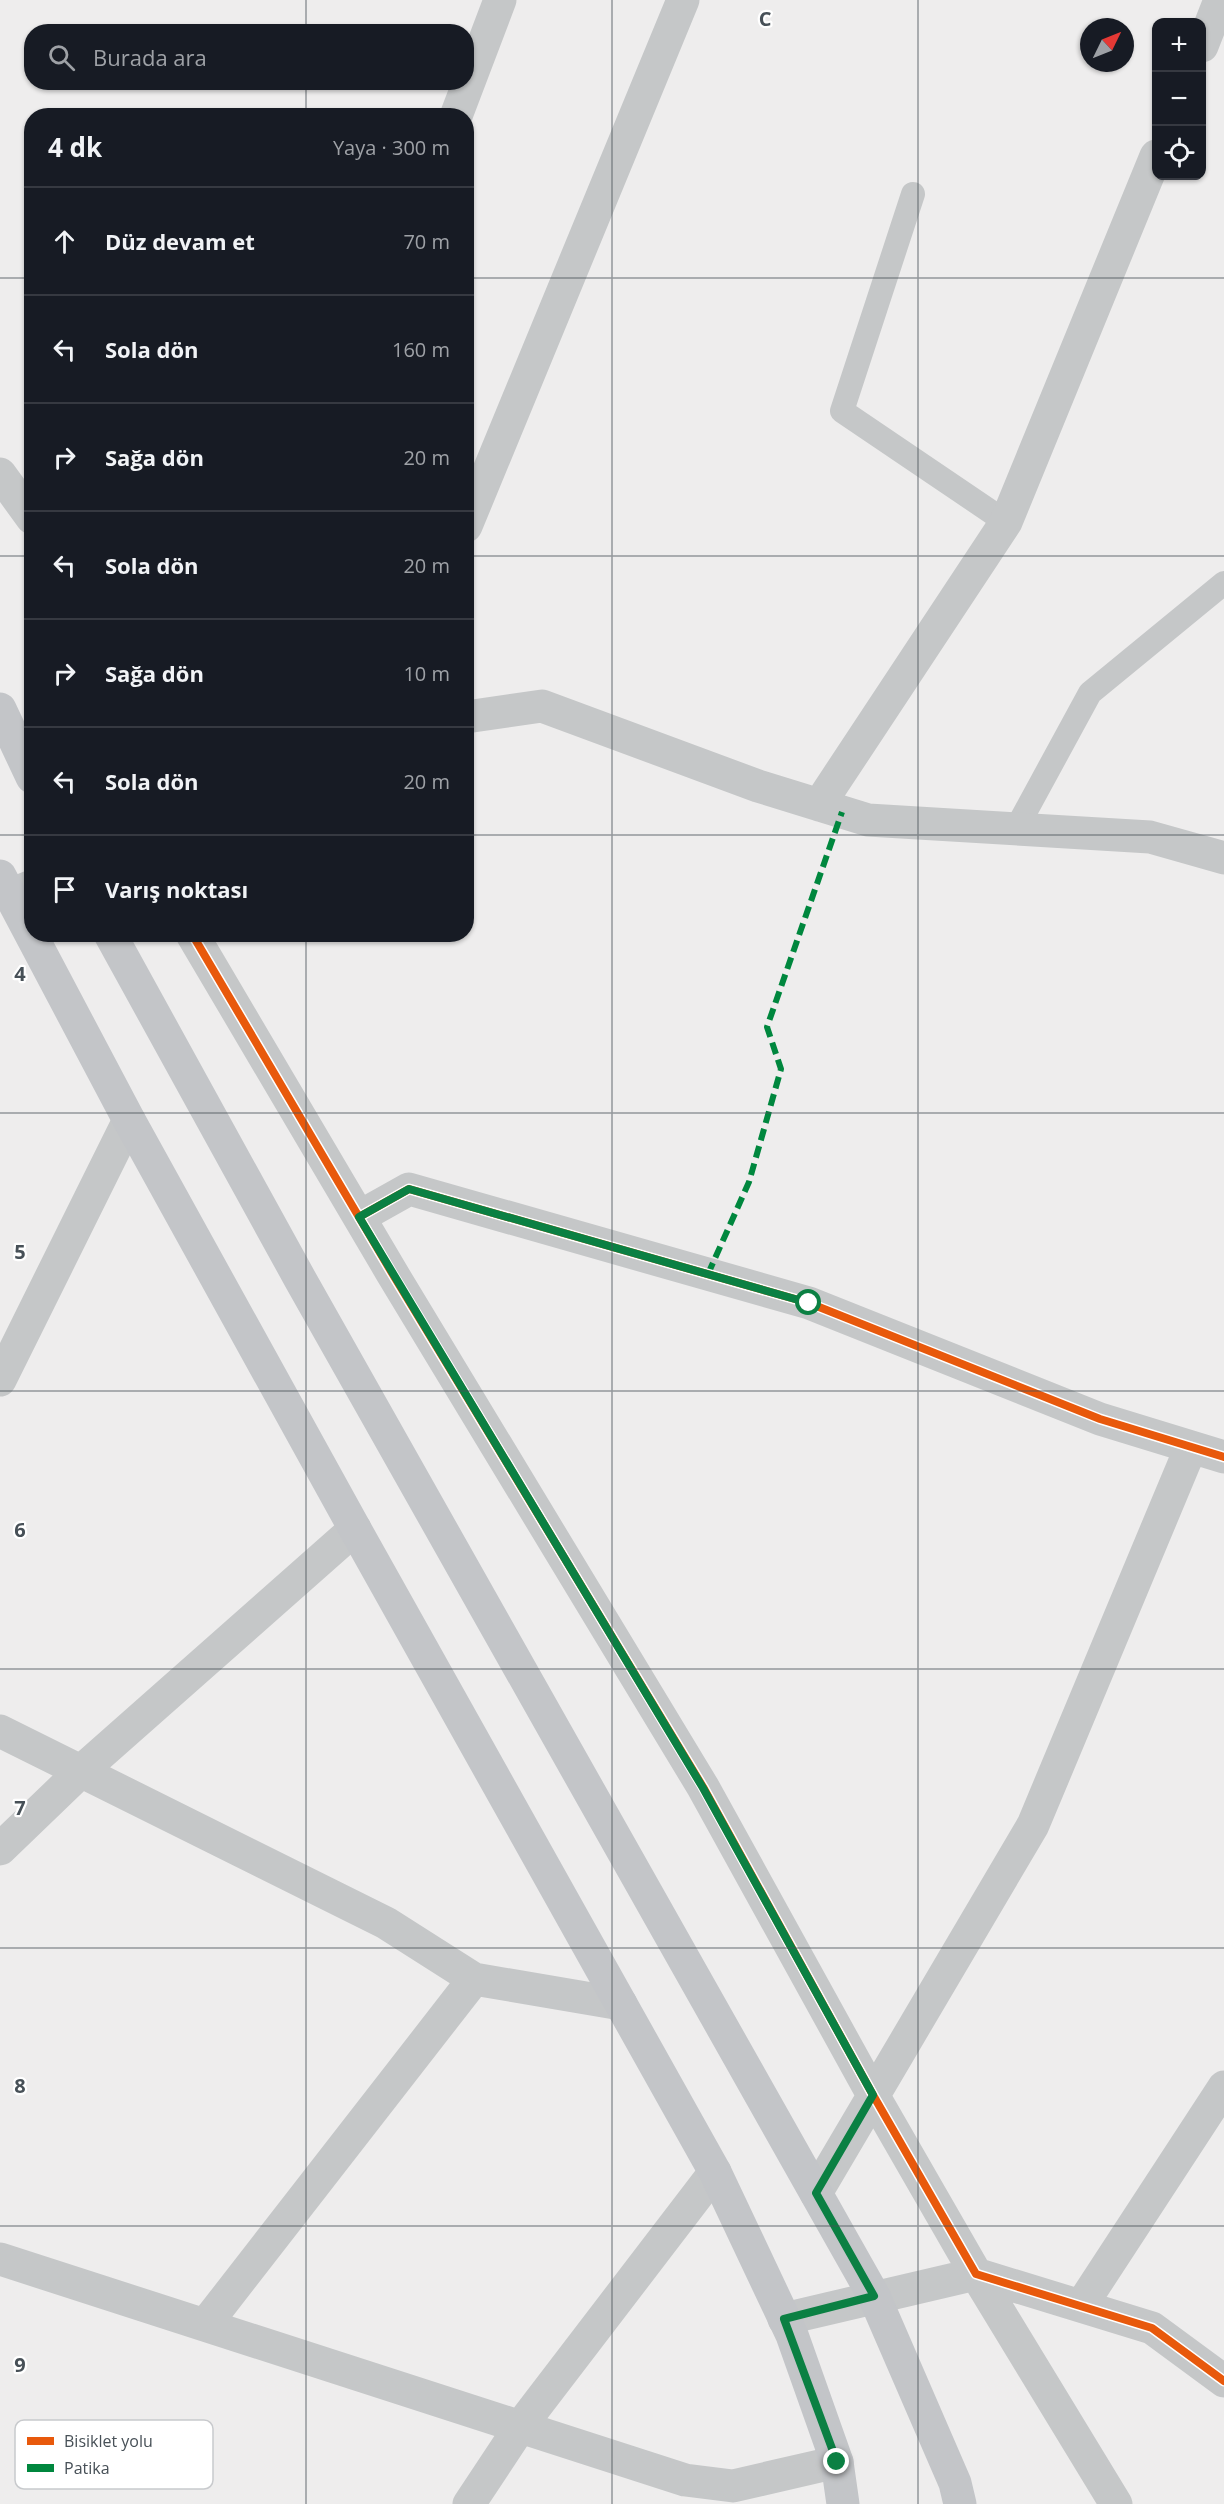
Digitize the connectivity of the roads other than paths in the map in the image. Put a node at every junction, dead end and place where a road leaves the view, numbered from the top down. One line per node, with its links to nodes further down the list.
1 (500, 0): 5 (street)
2 (683, 0): 12 (street)
3 (1220, 0): 4 (street)
4 (1206, 36)
5 (474, 69)
6 (466, 90): 7 (street)
7 (459, 108)
8 (1152, 166): 13 (street)
9 (913, 194): 13 (lane)
10 (0, 474): 11 (street)
11 (24, 507)
12 (474, 507)
13 (1006, 522): 18 (street)
14 (1224, 583): 19 (lane)
15 (0, 709): 17 (main road)
16 (474, 716): 18 (street)
17 (24, 760)
18 (819, 805): 19 (street)
19 (1016, 829): 20 (street)
20 (1224, 858)
21 (14, 886): 22 (main road)
22 (24, 906)
23 (42, 942): 26 (main road)
24 (114, 942): 40 (main road)
25 (197, 942): 27 (street)
26 (129, 1120): 28 (street); 31 (main road)
27 (359, 1217): 29 (street); 38 (street)
28 (0, 1380)
29 (1191, 1446): 30 (street); 38 (street)
30 (1224, 1456)
31 (355, 1530): 33 (street); 36 (main road)
32 (0, 1731): 33 (street)
33 (80, 1772): 34 (street); 35 (street)
34 (0, 1849)
35 (474, 1979): 36 (street); 46 (street)
36 (621, 2004): 39 (main road)
37 (1224, 2087): 44 (street)
38 (873, 2095): 40 (street); 42 (street)
39 (715, 2172): 45 (main road); 48 (street)
40 (816, 2193): 43 (main road)
41 (0, 2259): 46 (street)
42 (976, 2274): 43 (street); 44 (street); 53 (street)
43 (874, 2296): 45 (street); 52 (main road)
44 (1081, 2306): 47 (street)
45 (784, 2319): 49 (main road)
46 (205, 2325): 48 (street)
47 (1224, 2381)
48 (520, 2427): 49 (street); 50 (street)
49 (837, 2462): 51 (main road)
50 (469, 2504)
51 (843, 2504)
52 (960, 2504)
53 (1116, 2504)

